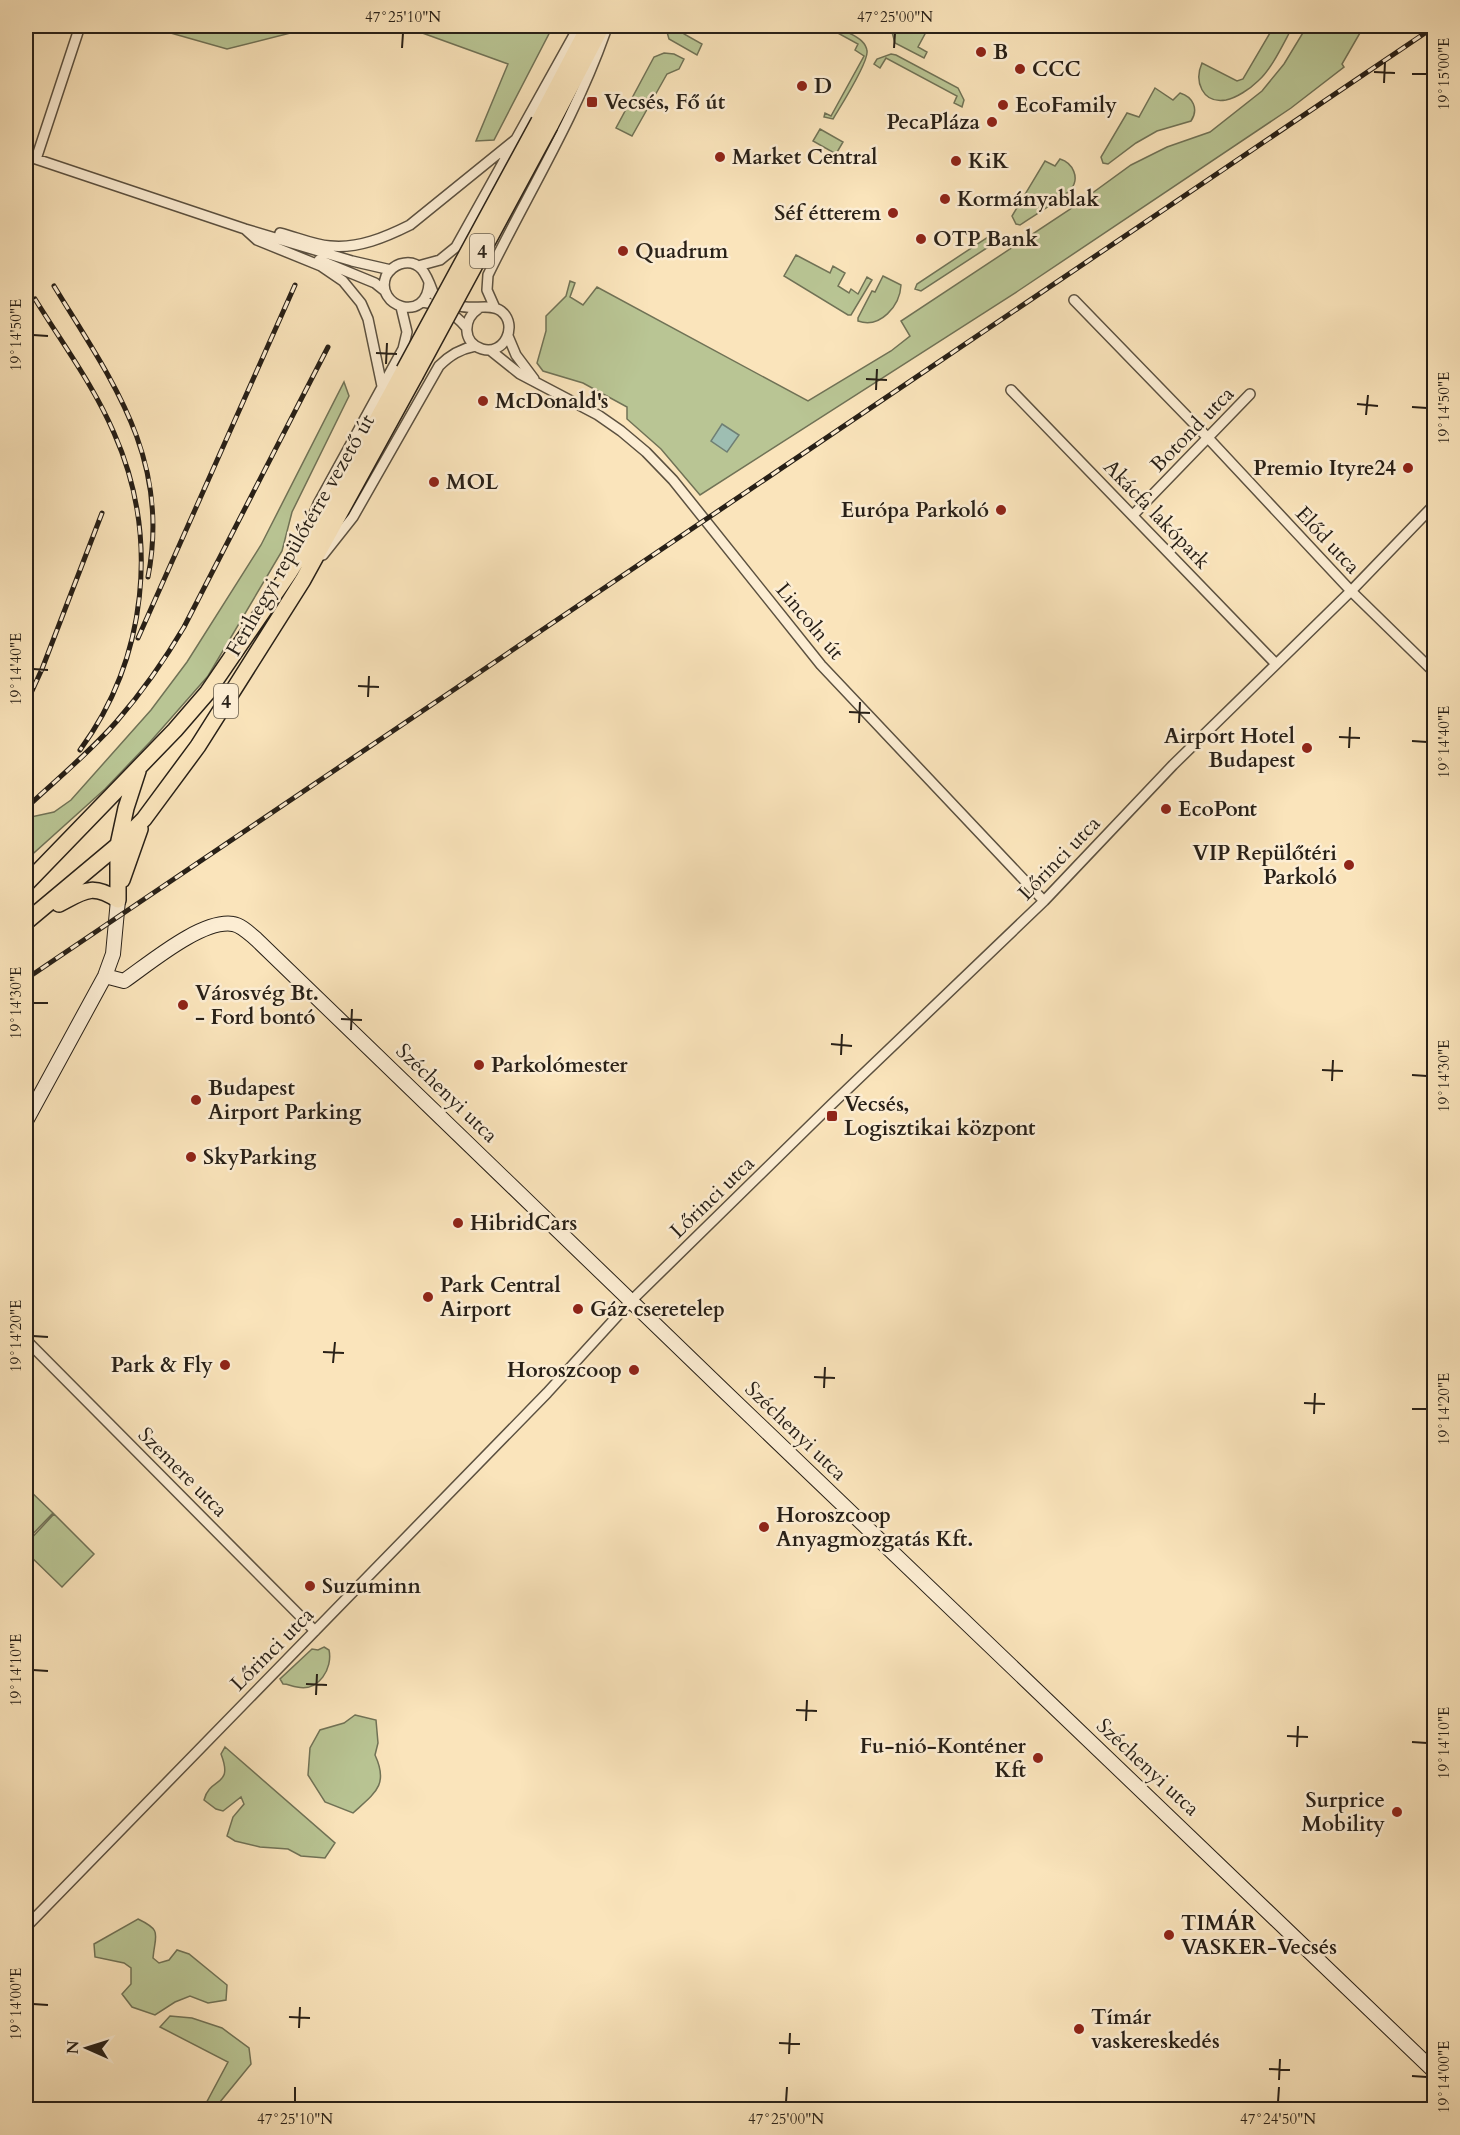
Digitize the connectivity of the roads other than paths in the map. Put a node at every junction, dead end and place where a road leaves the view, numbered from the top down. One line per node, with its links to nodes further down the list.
1 (80, 26): 8 (street)
2 (579, 26): 7 (street)
3 (589, 26): 6 (main road, 4)
4 (602, 26): 6 (main road, 4)
5 (608, 26): 16 (street)
6 (545, 123): 28 (main road, Ferihegyi repülőtérre vezető út / 4, bridge)
7 (515, 140): 8 (street); 9 (street)
8 (245, 229): 10 (street); 12 (street); 23 (street)
9 (418, 266): 10 (street); 11 (street)
10 (391, 270): 12 (street)
11 (429, 283): 14 (street); 17 (street)
12 (385, 291): 15 (street)
13 (1074, 300): 26 (street, Előd utca)
14 (422, 302): 15 (street); 18 (street)
15 (401, 307): 23 (street)
16 (495, 308): 17 (street); 19 (street)
17 (478, 309): 18 (street)
18 (466, 327): 20 (street)
19 (508, 336): 21 (street); 22 (street, Lincoln út)
20 (475, 346): 21 (street); 31 (street)
21 (490, 350): 22 (street, Lincoln út)
22 (535, 381): 40 (street, Lincoln út)
23 (382, 386): 30 (street)
24 (1011, 390): 29 (street, Akácfa lakópark)
25 (1250, 394): 26 (street, Botond utca)
26 (1209, 439): 29 (street, Botond utca); 32 (street, Előd utca)
27 (1434, 505): 32 (street, Lőrinci utca)
28 (335, 511): 30 (main road, Ferihegyi repülőtérre vezető út / 4); 31 (main road, Ferihegyi repülőtérre vezető út / 4)
29 (1133, 515): 33 (street, Akácfa lakópark)
30 (289, 573): 35 (main road, Ferihegyi repülőtérre vezető út / 4)
31 (303, 580): 36 (main road, Ferihegyi repülőtérre vezető út / 4)
32 (1351, 591): 33 (street, Lőrinci utca); 34 (street, Előd utca)
33 (1276, 664): 40 (street, Lőrinci utca)
34 (1434, 672)
35 (140, 767): 37 (main road); 38 (main road, Ferihegyi repülőtérre vezető út / 4)
36 (144, 819): 37 (main road, Ferihegyi repülőtérre vezető út / 4); 39 (main road)
37 (118, 845): 39 (main road); 41 (main road, Ferihegyi repülőtérre vezető út / 4)
38 (26, 884)
39 (117, 900): 41 (main road); 42 (street)
40 (1044, 901): 44 (street, Lőrinci utca)
41 (29, 920)
42 (105, 976): 43 (street); 44 (street, Széchenyi utca)
43 (26, 1121)
44 (631, 1301): 46 (street, Lőrinci utca); 48 (street, Széchenyi utca)
45 (26, 1340): 46 (street, Szemere utca)
46 (315, 1631): 47 (street, Lőrinci utca)
47 (26, 1927)
48 (1434, 2071)

